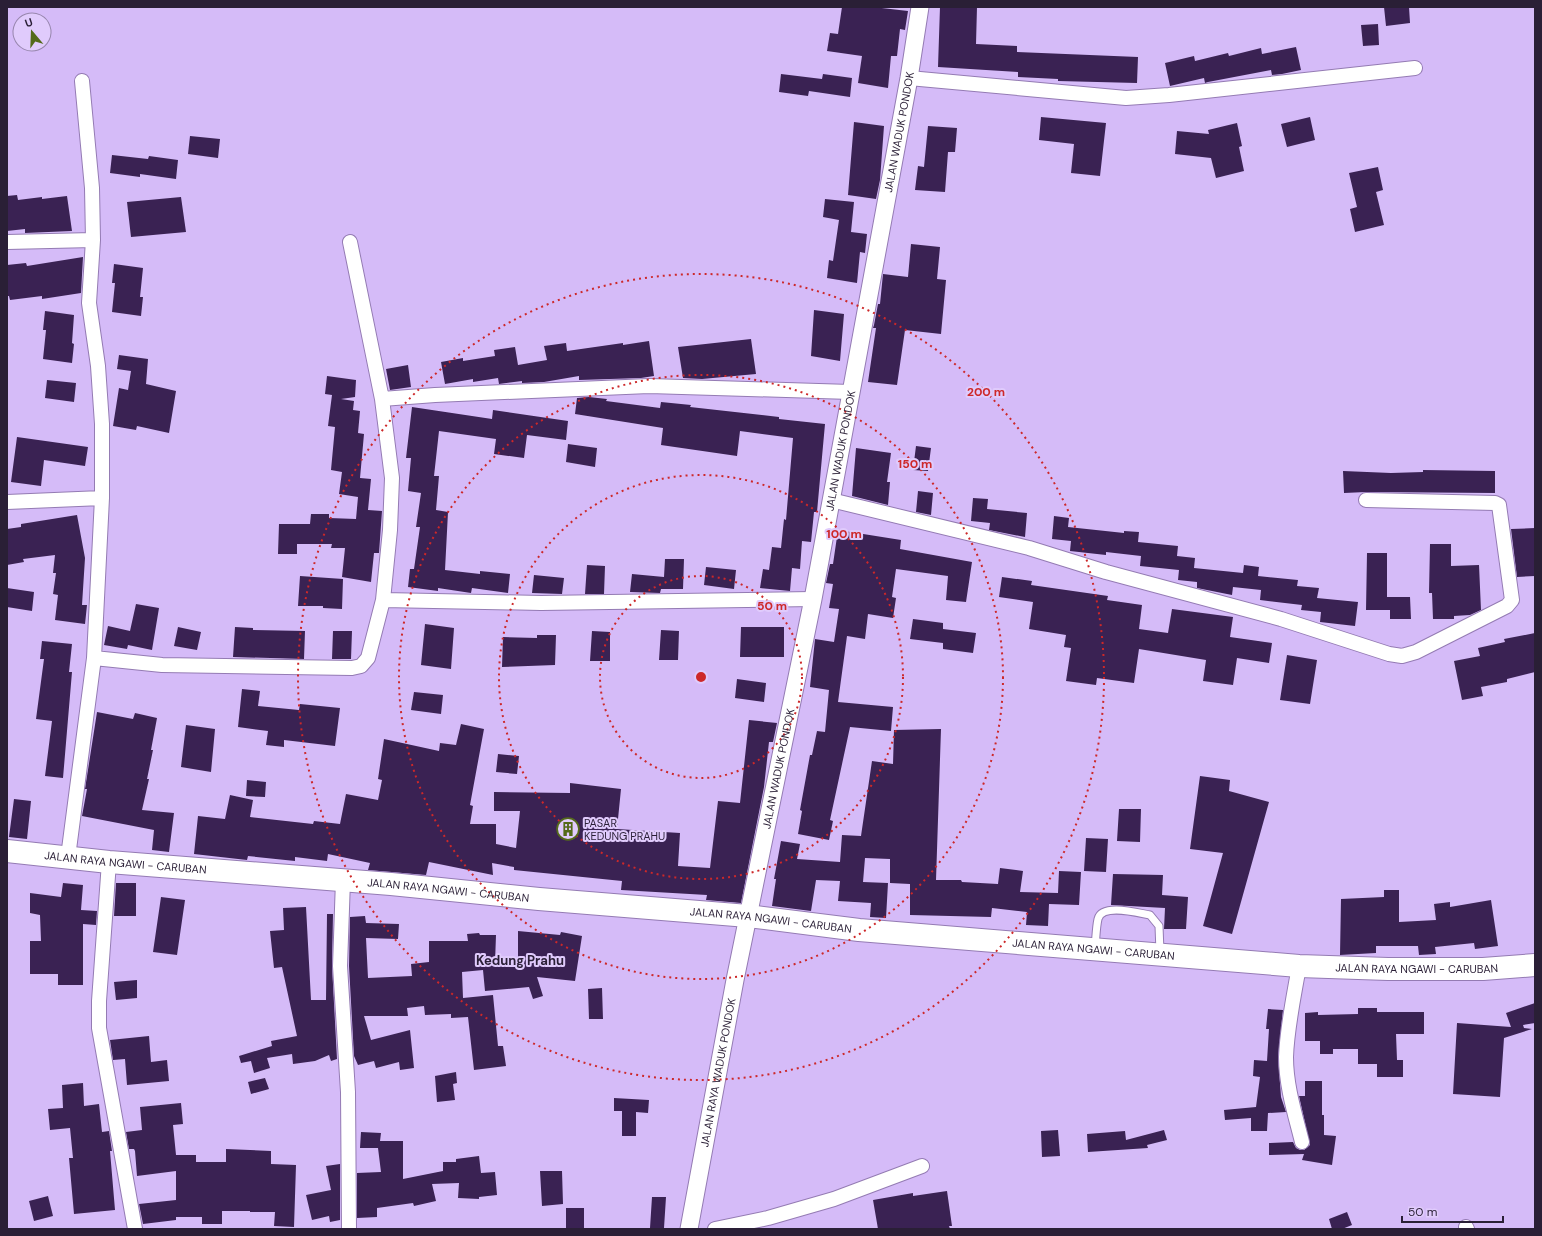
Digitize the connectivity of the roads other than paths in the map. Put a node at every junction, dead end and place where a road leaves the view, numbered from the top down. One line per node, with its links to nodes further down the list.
1 (920, 7): 3 (street, JALAN WADUK PONDOK)
2 (1415, 68): 3 (street)
3 (909, 78): 8 (street, JALAN WADUK PONDOK)
4 (82, 80): 5 (street)
5 (93, 240): 6 (street); 10 (street)
6 (7, 242)
7 (350, 242): 9 (street)
8 (851, 392): 9 (street); 11 (street, JALAN WADUK PONDOK)
9 (382, 399): 15 (street)
10 (102, 498): 13 (street); 16 (street)
11 (831, 500): 12 (street); 14 (street, JALAN WADUK PONDOK)
12 (1366, 500)
13 (7, 502)
14 (813, 599): 15 (street); 21 (street, JALAN WADUK PONDOK)
15 (383, 600): 16 (street)
16 (94, 658): 18 (street)
17 (7, 851): 18 (highway, JALAN RAYA NGAWI - CARUBAN)
18 (68, 857): 19 (highway, JALAN RAYA NGAWI - CARUBAN)
19 (109, 862): 20 (highway, JALAN RAYA NGAWI - CARUBAN); 28 (street)
20 (343, 880): 21 (highway, JALAN RAYA NGAWI - CARUBAN); 29 (street)
21 (748, 916): 22 (highway, JALAN RAYA NGAWI - CARUBAN); 30 (street, JALAN RAYA WADUK PONDOK)
22 (1095, 949): 23 (highway, JALAN RAYA NGAWI - CARUBAN); 23 (lane)
23 (1160, 954): 25 (highway, JALAN RAYA NGAWI - CARUBAN)
24 (1535, 965): 25 (highway, JALAN RAYA NGAWI - CARUBAN)
25 (1299, 966): 26 (street)
26 (1302, 1142)
27 (922, 1166): 31 (street)
28 (135, 1229)
29 (349, 1229)
30 (689, 1229)
31 (715, 1229)

